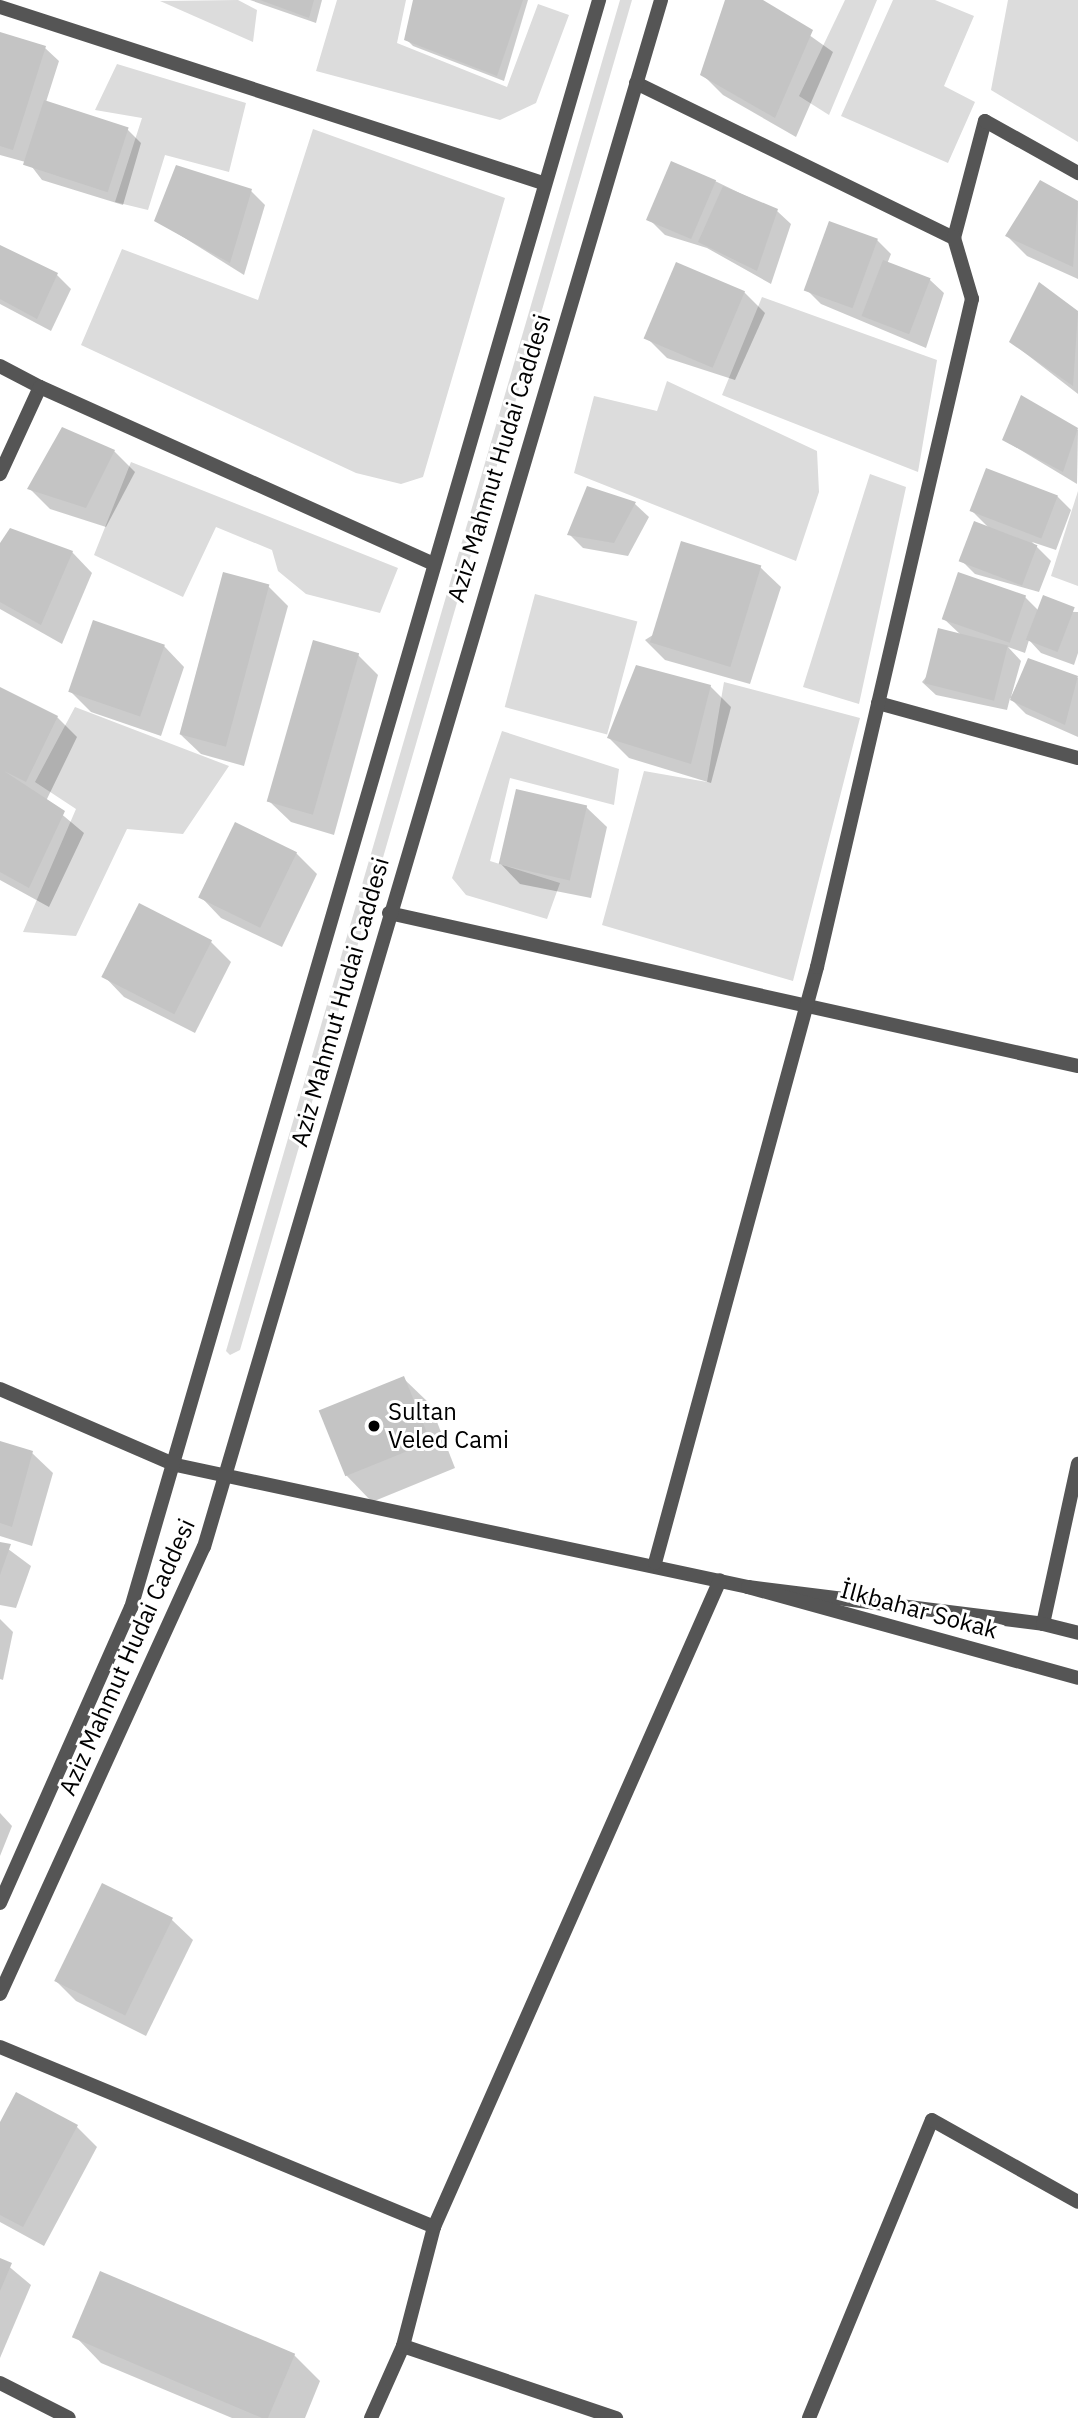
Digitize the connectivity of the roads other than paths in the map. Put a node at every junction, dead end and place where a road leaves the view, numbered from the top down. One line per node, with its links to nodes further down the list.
1 (599, 0): 6 (street, Aziz Mahmut Hudai Caddesi)
2 (661, 0): 4 (street, Aziz Mahmut Hudai Caddesi)
3 (0, 7): 6 (street)
4 (635, 83): 7 (street); 14 (street, Aziz Mahmut Hudai Caddesi)
5 (1078, 173): 7 (street)
6 (544, 183): 11 (street, Aziz Mahmut Hudai Caddesi)
7 (954, 238): 12 (street)
8 (0, 366): 9 (street)
9 (40, 387): 10 (street); 11 (street)
10 (0, 474)
11 (434, 564): 19 (street, Aziz Mahmut Hudai Caddesi)
12 (878, 703): 13 (street); 15 (street)
13 (1078, 758)
14 (389, 913): 15 (street); 20 (street, Aziz Mahmut Hudai Caddesi)
15 (805, 1009): 16 (street); 21 (street)
16 (1078, 1066)
17 (0, 1388): 19 (street)
18 (1078, 1464): 24 (street)
19 (176, 1465): 20 (street); 27 (street, Aziz Mahmut Hudai Caddesi)
20 (225, 1476): 21 (street); 28 (street, Aziz Mahmut Hudai Caddesi)
21 (655, 1563): 22 (street)
22 (720, 1580): 23 (street); 31 (street)
23 (748, 1587): 24 (street); 26 (street, İlkbahar Sokak)
24 (1043, 1624): 25 (street)
25 (1078, 1633)
26 (1078, 1678)
27 (0, 1903)
28 (0, 1994)
29 (0, 2047): 31 (street)
30 (1078, 2202): 37 (street)
31 (434, 2227): 32 (street)
32 (403, 2346): 35 (street); 36 (street)
33 (0, 2383): 34 (street)
34 (69, 2418)
35 (371, 2418)
36 (615, 2418)
37 (809, 2418)

